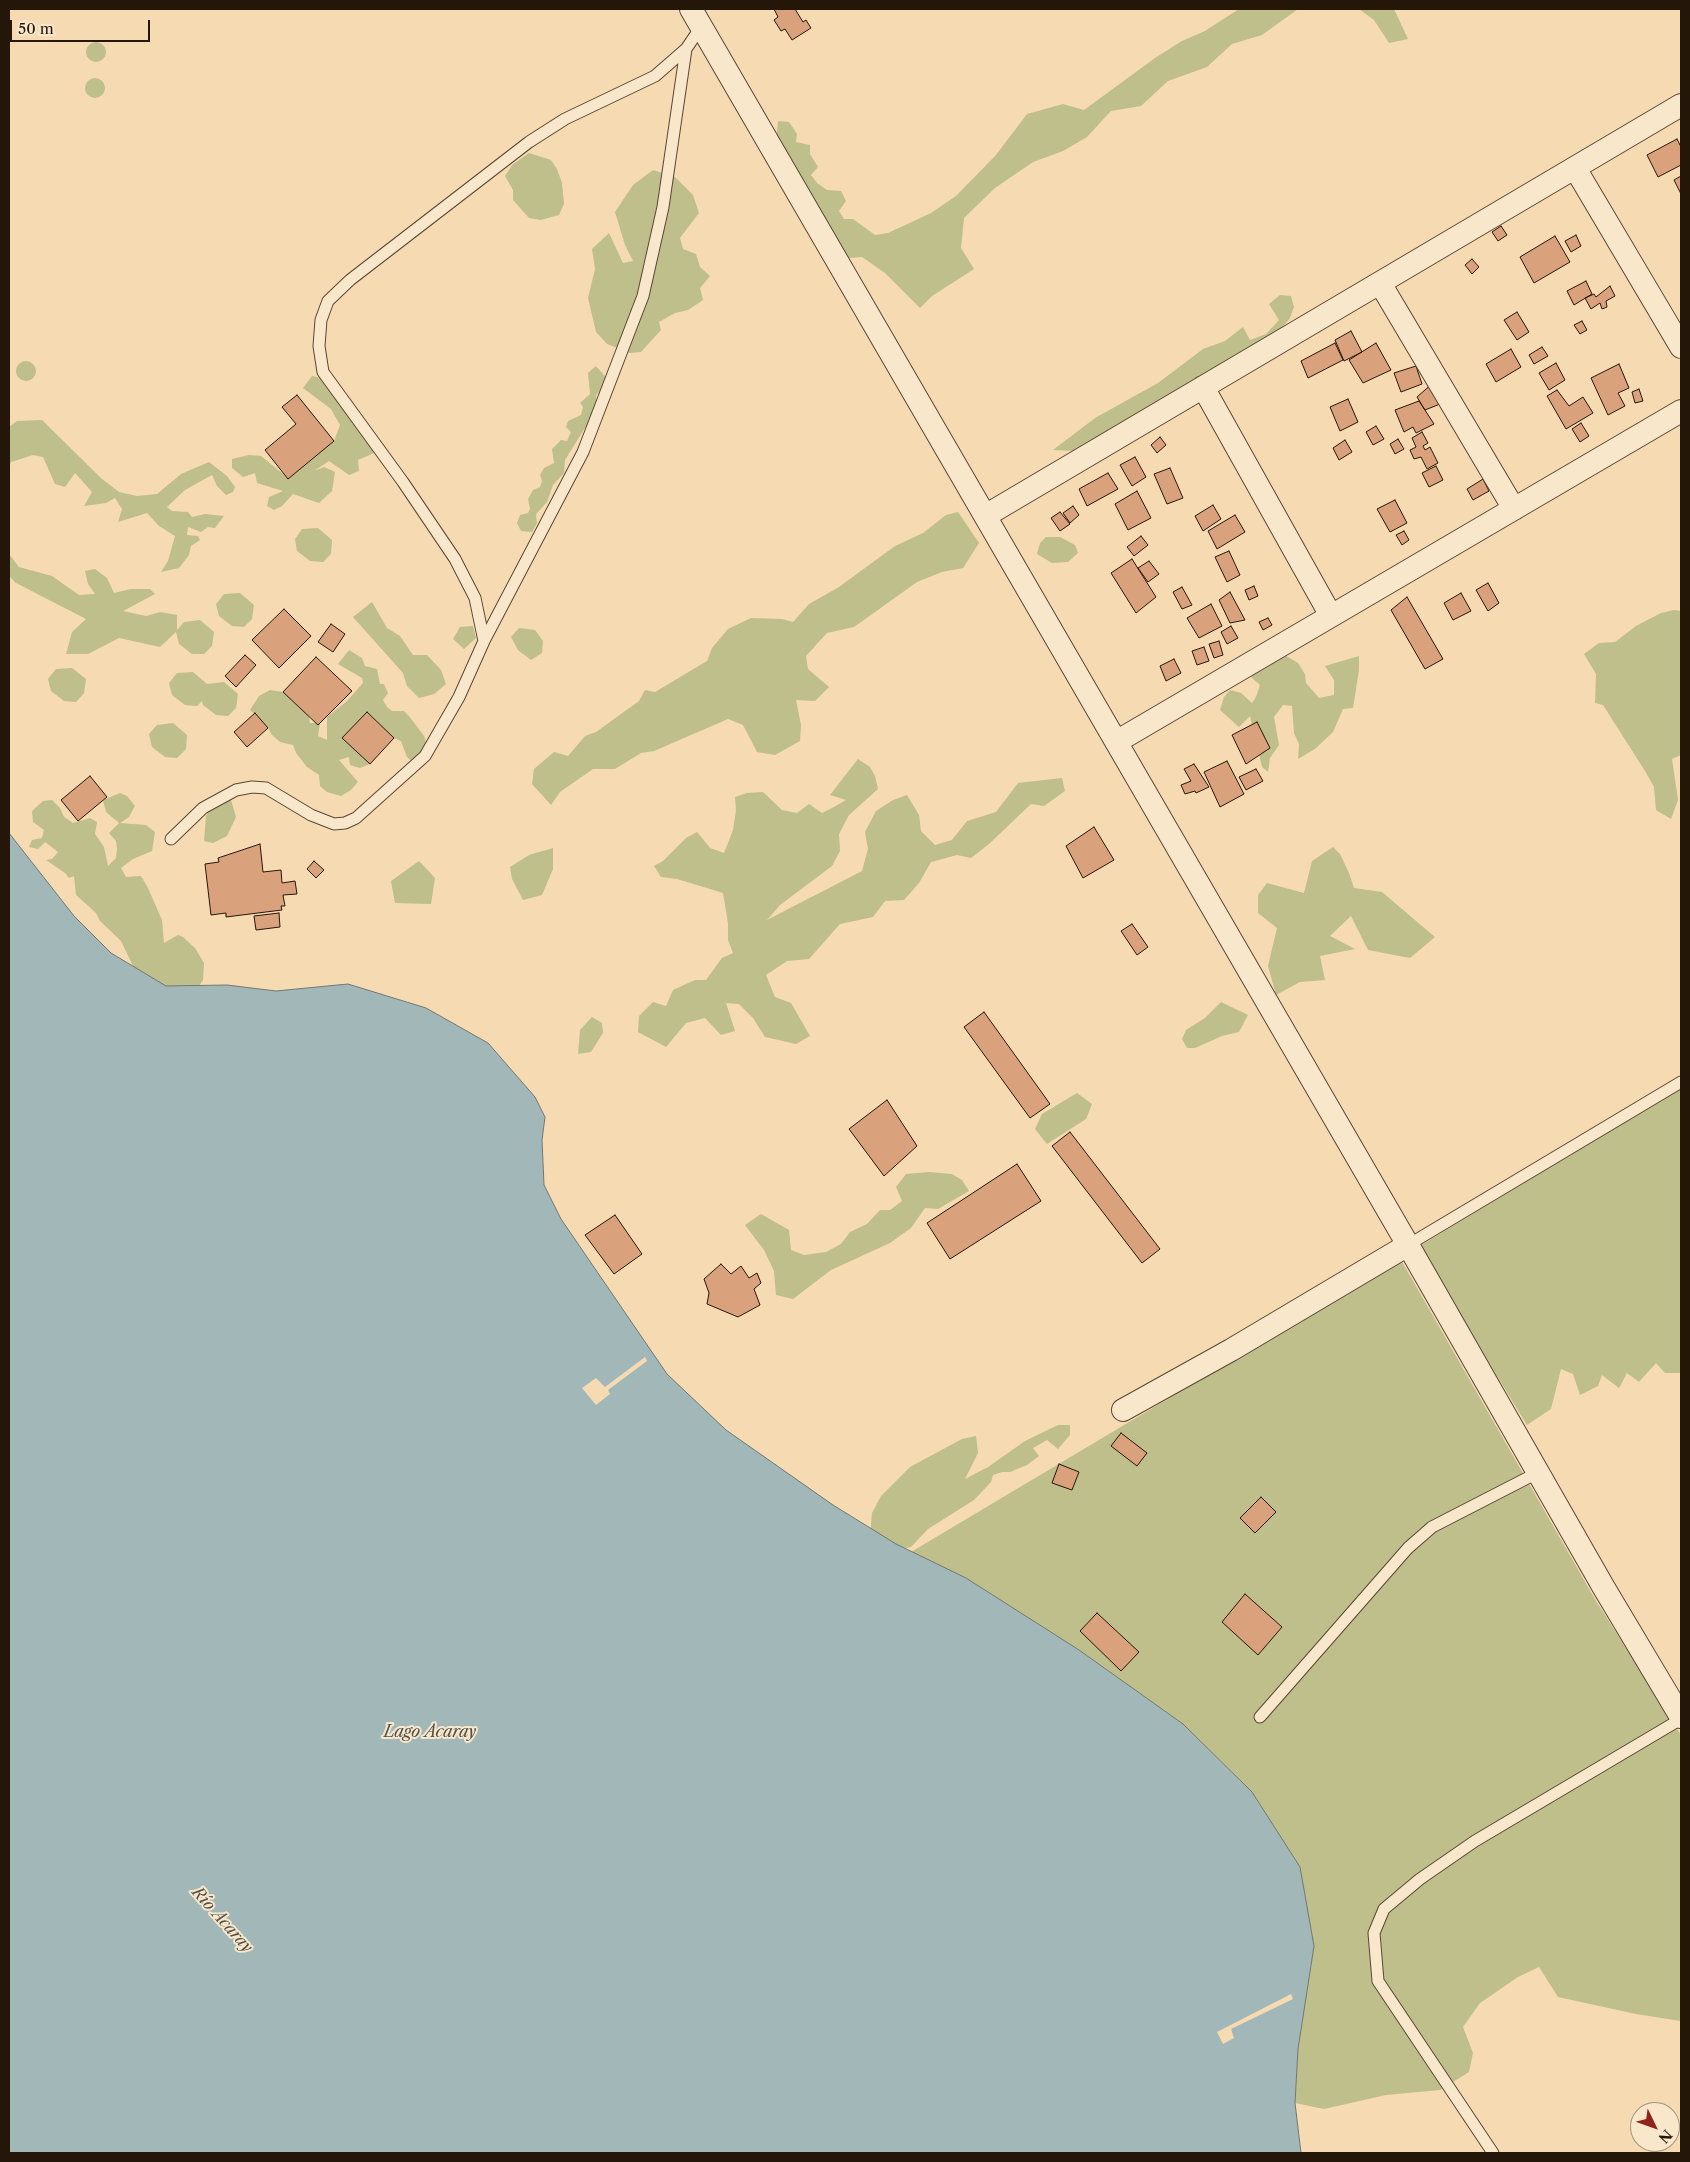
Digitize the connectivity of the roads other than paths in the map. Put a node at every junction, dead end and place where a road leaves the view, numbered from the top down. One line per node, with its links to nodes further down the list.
1 (696, 18): 2 (lane); 10 (street)
2 (686, 49): 12 (lane); 12 (lane)
3 (1681, 105): 4 (street)
4 (1575, 168): 5 (street); 6 (street)
5 (1380, 283): 7 (street); 9 (street)
6 (1681, 347)
7 (1203, 388): 10 (street); 11 (street)
8 (1681, 411): 9 (street)
9 (1514, 509): 11 (street)
10 (986, 516): 13 (street)
11 (1331, 616): 13 (street)
12 (484, 641): 14 (lane)
13 (1116, 742): 16 (street)
14 (171, 839)
15 (1681, 1082): 16 (lane)
16 (1408, 1245): 17 (street); 18 (street)
17 (1123, 1410)
18 (1539, 1472): 19 (lane); 20 (street)
19 (1260, 1717)
20 (1681, 1718): 21 (lane)
21 (1493, 2153)

